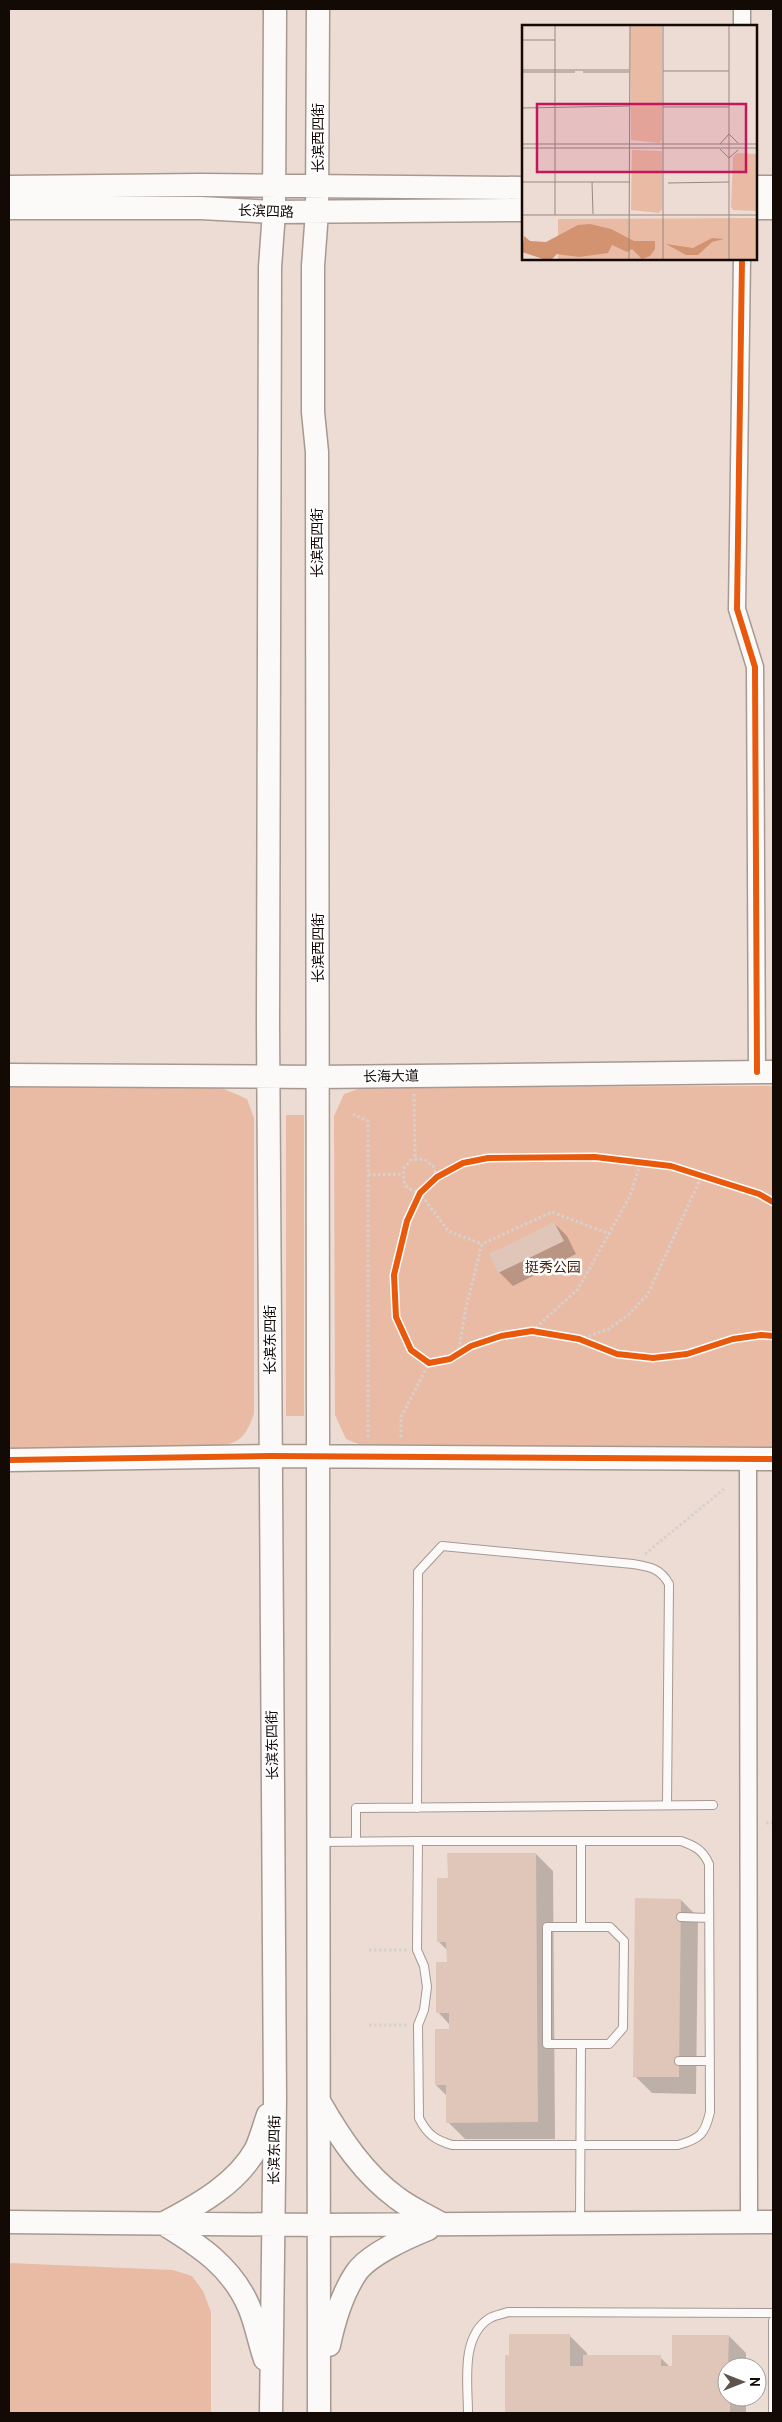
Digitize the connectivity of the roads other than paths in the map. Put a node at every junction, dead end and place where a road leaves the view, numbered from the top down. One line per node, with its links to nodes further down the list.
1 (275, 9): 8 (main road)
2 (318, 9): 9 (main road, 长滨西四街)
3 (742, 9): 4 (street)
4 (742, 25)
5 (9, 187): 8 (main road, 长滨四路)
6 (757, 187): 7 (main road)
7 (773, 187)
8 (275, 188): 9 (main road, 长滨四路); 15 (main road)
9 (318, 188): 10 (main road, 长滨四路); 16 (main road, 长滨西四街)
10 (522, 188)
11 (9, 208): 15 (main road, 长滨四路)
12 (757, 208): 13 (main road)
13 (773, 208)
14 (522, 210): 16 (main road, 长滨四路)
15 (274, 212): 16 (main road, 长滨四路); 20 (main road)
16 (317, 212): 21 (main road, 长滨西四街)
17 (742, 260): 18 (street)
18 (765, 1072): 21 (main road, 长海大道)
19 (9, 1075): 20 (main road, 长海大道)
20 (269, 1077): 21 (main road, 长海大道); 22 (main road, 长滨东四街)
21 (317, 1077): 23 (main road)
22 (270, 1456): 23 (main road); 26 (main road); 40 (main road, 长滨东四街)
23 (319, 1456): 24 (main road); 32 (main road)
24 (748, 1459): 25 (main road); 44 (street)
25 (773, 1459)
26 (9, 1460)
27 (713, 1804): 28 (lane)
28 (667, 1805): 29 (lane); 29 (lane)
29 (417, 1808): 33 (lane)
30 (418, 1841): 31 (lane); 33 (lane); 42 (lane)
31 (581, 1841): 35 (lane); 36 (lane)
32 (320, 1842): 33 (lane); 41 (main road)
33 (356, 1842)
34 (681, 1917): 35 (lane)
35 (709, 1918): 39 (lane)
36 (581, 1927): 37 (lane); 37 (lane)
37 (581, 2044): 42 (lane)
38 (679, 2061): 39 (lane)
39 (710, 2061): 42 (lane)
40 (275, 2098): 47 (main road); 49 (main road, 长滨东四街)
41 (319, 2102): 48 (main road); 50 (main road)
42 (580, 2146): 46 (lane)
43 (9, 2222): 47 (main road)
44 (749, 2222): 45 (main road); 46 (main road)
45 (773, 2222)
46 (580, 2223): 48 (main road)
47 (163, 2224): 49 (main road); 53 (main road)
48 (441, 2224): 50 (main road); 54 (main road)
49 (273, 2225): 50 (main road); 53 (main road, 长滨东四街)
50 (319, 2225): 54 (main road)
51 (773, 2313): 57 (lane)
52 (773, 2321): 58 (lane)
53 (271, 2381): 55 (main road, 长滨东四街)
54 (320, 2385): 56 (main road)
55 (271, 2413)
56 (320, 2413)
57 (468, 2413)
58 (773, 2413)

